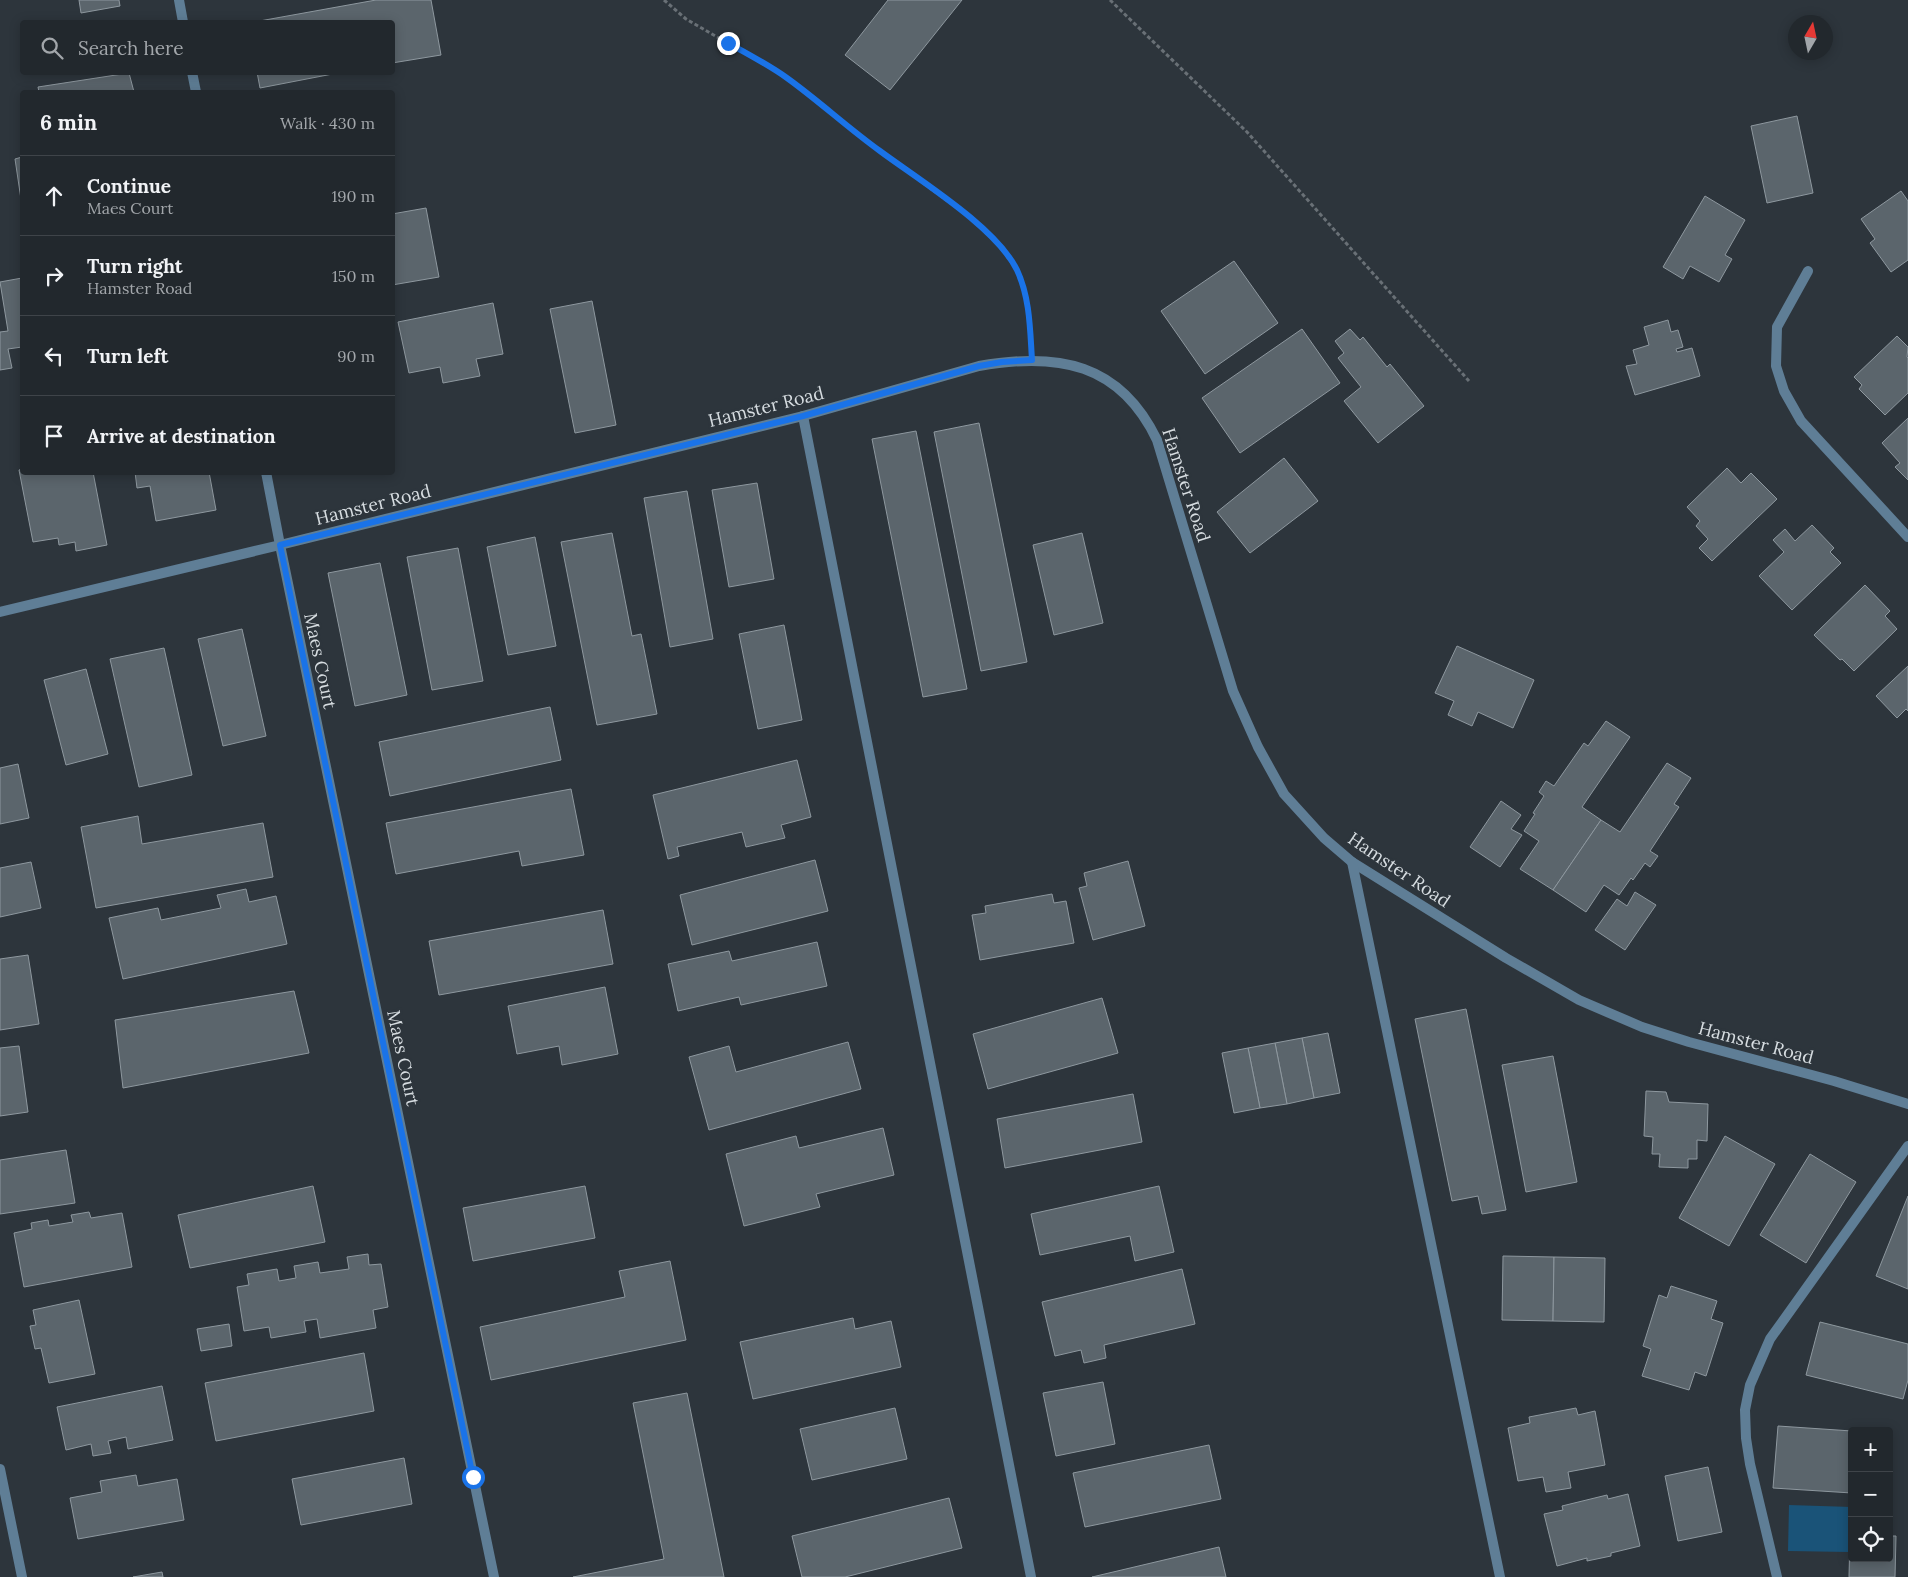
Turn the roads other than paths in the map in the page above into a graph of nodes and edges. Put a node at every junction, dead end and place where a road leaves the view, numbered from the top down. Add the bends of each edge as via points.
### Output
1 (179, 0) edge
2 (183, 20) edge
3 (193, 75) edge
4 (196, 90) edge
5 (1808, 271) dead end
6 (803, 416) junction
7 (267, 475) edge
8 (1908, 537) edge
9 (280, 545) junction
10 (0, 612) edge
11 (1352, 862) junction
12 (1908, 1104) edge
13 (1908, 1146) edge
14 (0, 1468) edge
15 (22, 1577) edge
16 (494, 1577) edge
17 (1031, 1577) edge
18 (1500, 1577) edge
19 (1777, 1577) edge

1 - 2 street
3 - 4 street
5 - 8 street via 1776,327 1776,366 1784,391 1802,421
6 - 9 street, Hamster Road
6 - 11 street, Hamster Road via 979,366 1032,360 1081,367 1102,377 1129,398 1147,420 1157,440 1244,718 1284,794 1324,838
6 - 17 street
7 - 9 street, Maes Court
9 - 10 street, Hamster Road
9 - 16 street, Maes Court
11 - 12 street, Hamster Road via 1545,982 1606,1012 1689,1042
11 - 18 street
13 - 19 street via 1770,1339 1750,1385 1745,1410 1746,1438
14 - 15 street

